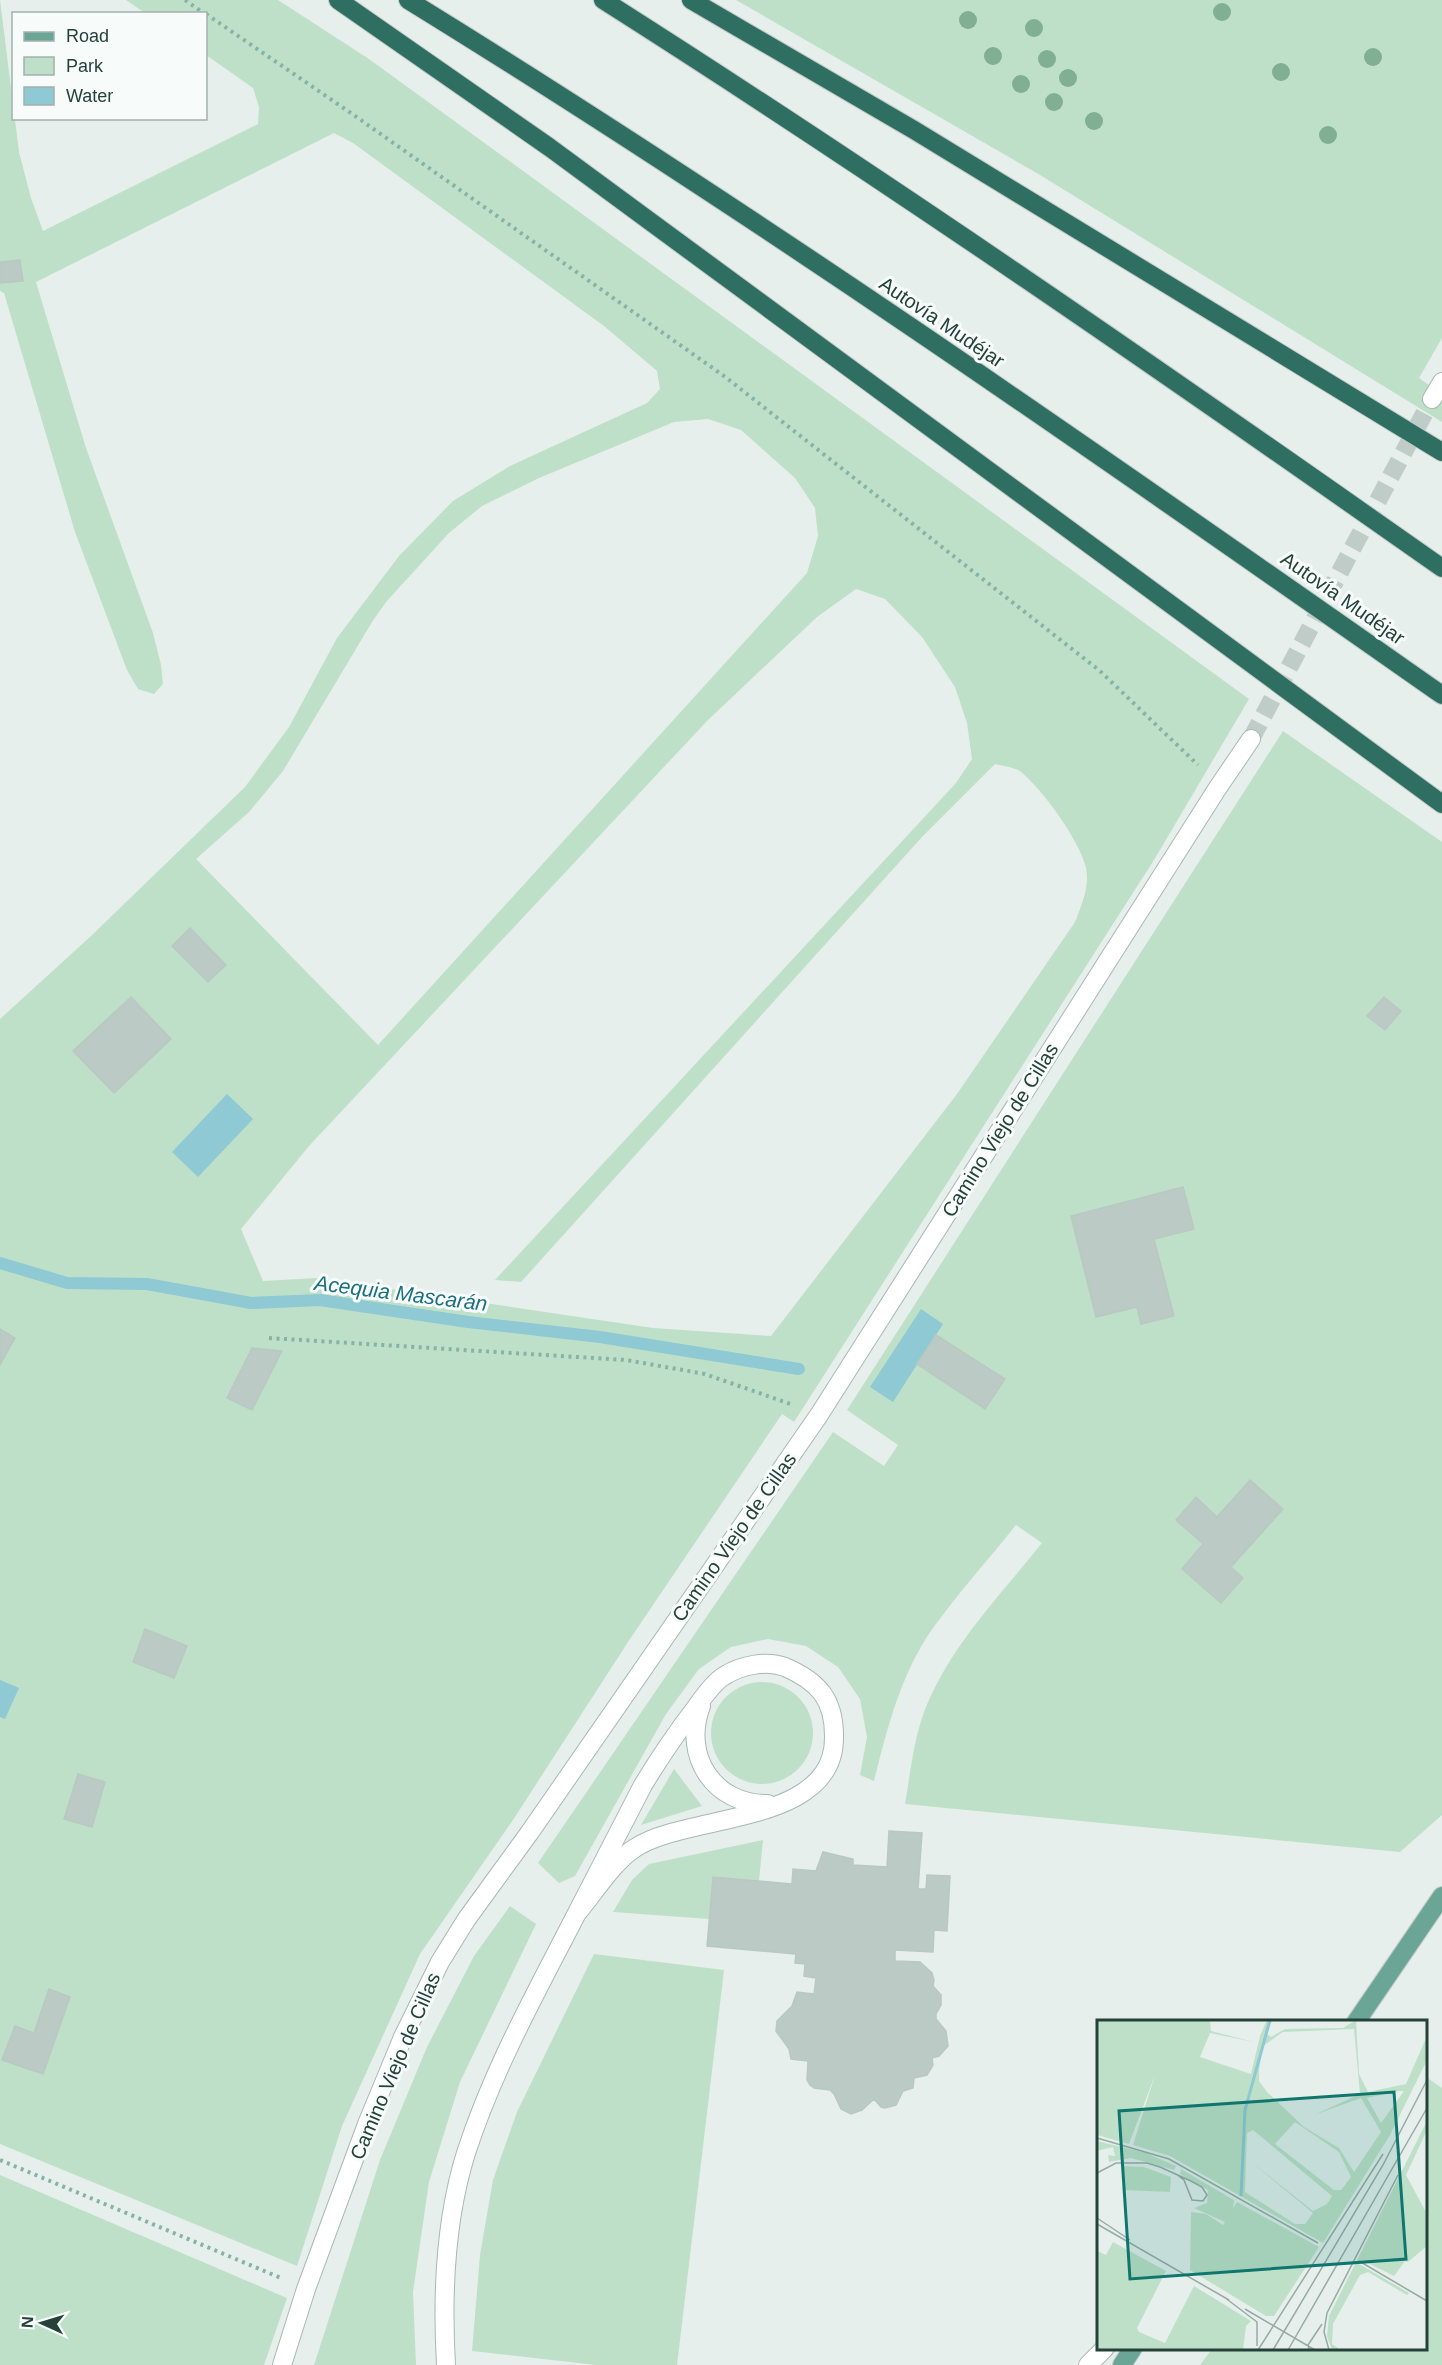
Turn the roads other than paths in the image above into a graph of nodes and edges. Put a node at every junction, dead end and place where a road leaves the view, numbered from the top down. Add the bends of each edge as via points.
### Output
1 (338, 0) edge
2 (408, 0) edge
3 (603, 0) edge
4 (691, 0) edge
5 (1442, 382) edge
6 (1432, 399) tunnel mouth
7 (1442, 452) edge
8 (1442, 568) edge
9 (1442, 695) edge
10 (1251, 739) tunnel mouth
11 (1442, 804) edge
12 (704, 1696) junction
13 (779, 1804) junction
14 (1442, 1896) edge
15 (578, 1912) junction
16 (1357, 2020) edge
17 (1104, 2350) edge
18 (1132, 2350) edge
19 (282, 2365) edge
20 (446, 2365) edge
21 (1088, 2365) edge
22 (1122, 2365) edge

1 - 11 highway via 558,154
2 - 9 highway, Autovía Mudéjar via 624,136 933,342
3 - 8 highway via 1085,320
4 - 7 highway via 914,130
5 - 6 street
10 - 19 street, Camino Viejo de Cillas via 819,1415 440,1962 367,2124
12 - 13 street via 694,1722 695,1750 706,1775 727,1794 752,1804
12 - 13 street via 723,1676 750,1665 777,1664 802,1674 822,1694 834,1719 834,1747 824,1772 805,1793
12 - 15 street via 643,1785
13 - 15 street via 654,1838 634,1848
14 - 16 main road
15 - 20 street via 507,2049 466,2154 455,2199 448,2259
17 - 21 street
18 - 22 main road

